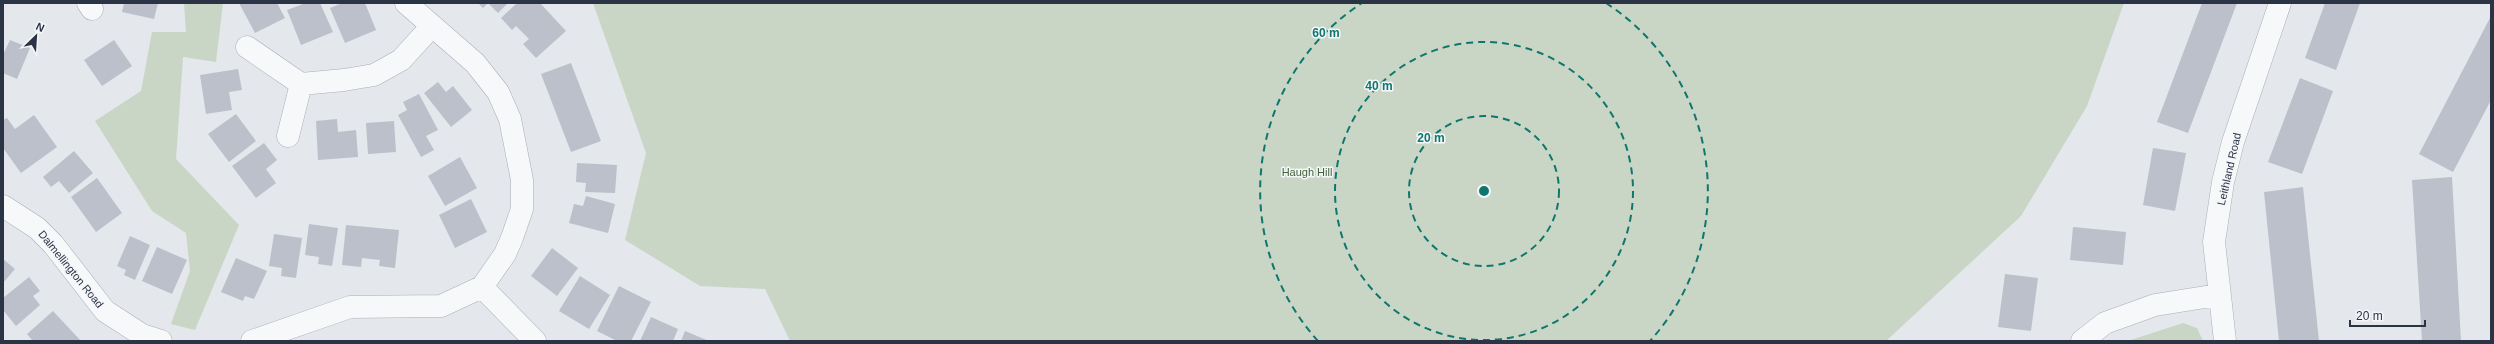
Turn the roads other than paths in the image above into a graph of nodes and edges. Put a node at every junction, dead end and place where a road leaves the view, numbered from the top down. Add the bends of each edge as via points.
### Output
1 (406, 3) edge
2 (2280, 3) edge
3 (432, 26) junction
4 (247, 47) dead end
5 (301, 84) junction
6 (288, 136) dead end
7 (3, 206) edge
8 (482, 287) junction
9 (2218, 295) junction
10 (281, 336) edge
11 (161, 341) edge
12 (252, 341) edge
13 (535, 341) edge
14 (2082, 341) edge
15 (2224, 341) edge

1 - 3 street
2 - 9 street, Leithland Road via 2233,142 2223,182 2214,242
3 - 5 street via 401,60 374,75
3 - 8 street via 475,63 498,92 510,119 517,151 522,180 522,209 505,254
4 - 5 street
5 - 6 street
7 - 11 street, Dalmellington Road via 37,228 105,311 142,335
8 - 10 street via 441,306 350,307
8 - 13 street
9 - 14 street via 2155,304 2105,323
9 - 15 street, Leithland Road
10 - 12 street

